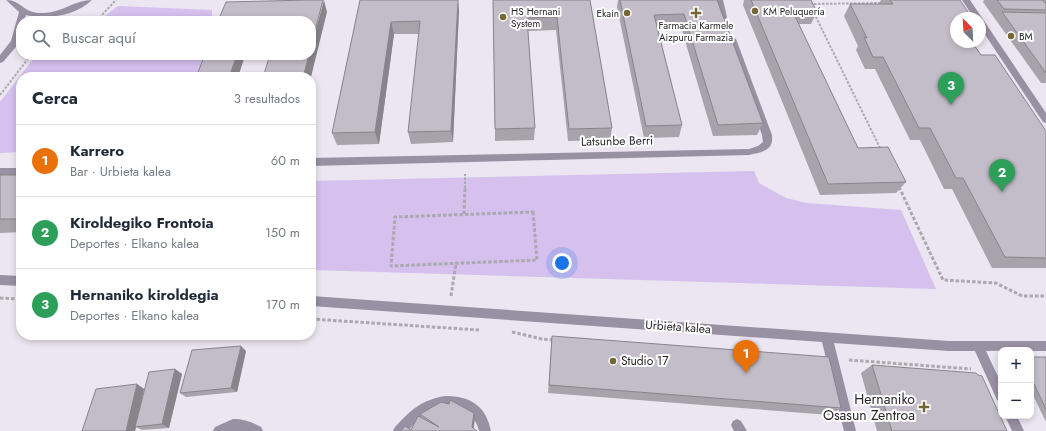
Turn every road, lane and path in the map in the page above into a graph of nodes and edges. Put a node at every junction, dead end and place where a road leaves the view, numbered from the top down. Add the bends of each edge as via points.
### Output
1 (88, 0) edge
2 (116, 0) edge
3 (719, 0) edge
4 (966, 0) edge
5 (14, 1) edge
6 (885, 3) edge
7 (23, 11) junction
8 (59, 12) junction
9 (974, 12) edge
10 (22, 16) edge
11 (53, 16) edge
12 (100, 16) edge
13 (986, 30) edge
14 (16, 42) edge
15 (0, 60) edge
16 (27, 60) edge
17 (18, 72) edge
18 (16, 74) edge
19 (0, 95) edge
20 (1046, 120) edge
21 (884, 156) edge
22 (316, 162) edge
23 (0, 172) edge
24 (16, 172) edge
25 (465, 174) dead end
26 (898, 184) edge
27 (464, 214) junction
28 (456, 263) junction
29 (0, 280) edge
30 (16, 281) edge
31 (1046, 296) edge
32 (0, 298) edge
33 (16, 299) edge
34 (316, 301) edge
35 (448, 311) junction
36 (316, 319) edge
37 (482, 330) dead end
38 (505, 332) dead end
39 (828, 338) junction
40 (557, 340) edge
41 (978, 346) junction
42 (1046, 346) edge
43 (833, 359) junction
44 (986, 363) junction
45 (998, 389) edge
46 (1012, 419) edge
47 (222, 430) edge
48 (257, 431) edge
49 (399, 431) edge
50 (486, 431) edge
51 (850, 431) edge
52 (1018, 431) edge

1 - 8 street
2 - 12 path
3 - 22 street, Latsunbe Berri via 719,7 767,134 768,143 761,149 749,152
4 - 9 street
5 - 7 street
6 - 21 path via 809,4
7 - 8 street via 39,15
7 - 10 street
8 - 11 street
13 - 20 street
14 - 15 street
16 - 17 path
18 - 19 path
23 - 24 street
25 - 27 path
26 - 31 path via 943,280 996,283 1022,296
27 - 28 path via 396,217 391,266
27 - 28 path via 533,212 537,260
28 - 35 path
29 - 30 street
32 - 33 path
34 - 35 street, Urbieta kalea
35 - 39 street, Urbieta kalea
36 - 37 path
38 - 40 path
39 - 41 street, Urbieta kalea
39 - 43 street
41 - 42 street, Urbieta kalea
41 - 44 street
43 - 44 path via 972,369
43 - 51 street
44 - 45 street
46 - 52 street
47 - 48 street via 240,424
49 - 50 street via 420,410 436,402 451,401 472,408 482,419

